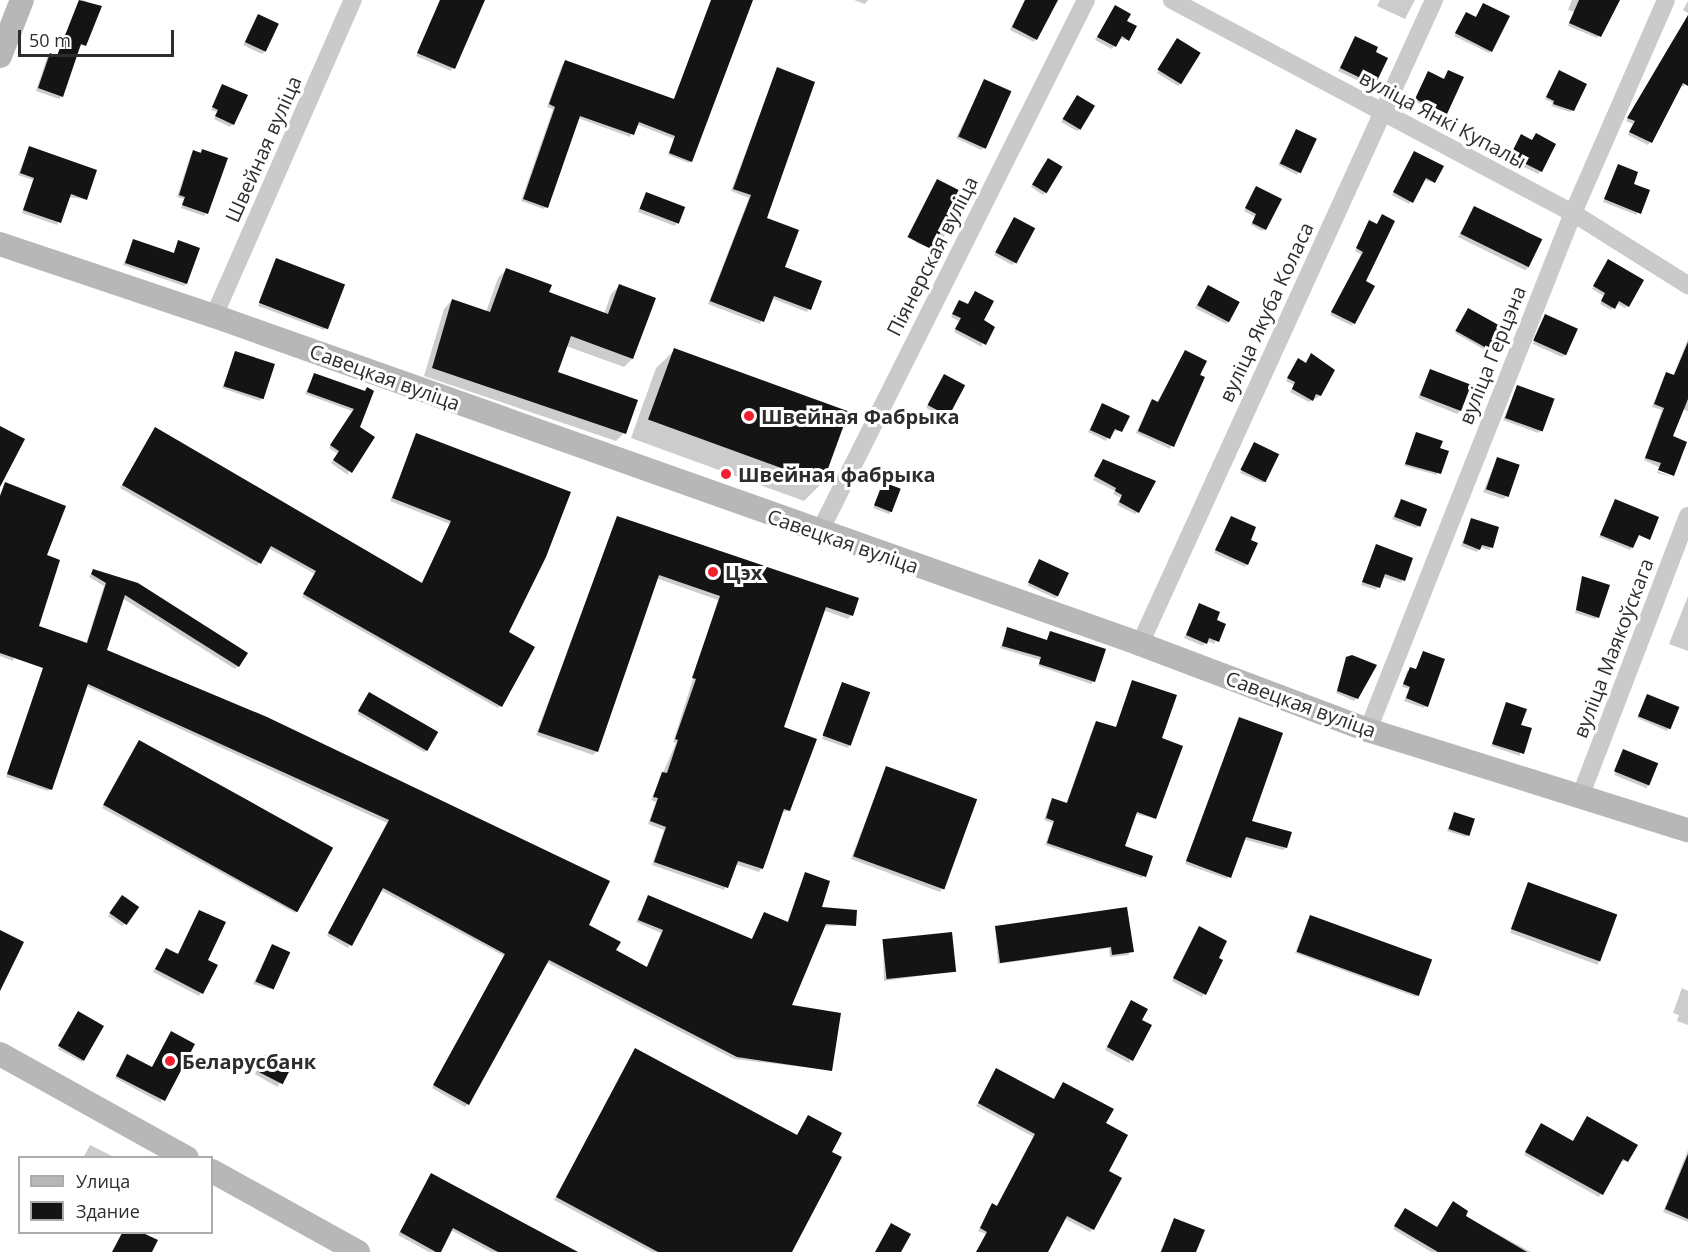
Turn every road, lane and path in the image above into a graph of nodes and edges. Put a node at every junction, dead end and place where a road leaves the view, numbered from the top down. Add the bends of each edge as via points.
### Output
1 (22, 0) edge
2 (353, 0) edge
3 (1086, 0) edge
4 (1172, 0) edge
5 (1434, 0) edge
6 (1666, 0) edge
7 (0, 56) edge
8 (1382, 112) junction
9 (1573, 213) junction
10 (0, 244) edge
11 (1688, 285) edge
12 (214, 316) junction
13 (1688, 516) edge
14 (819, 533) junction
15 (1140, 644) junction
16 (1368, 730) junction
17 (1580, 797) junction
18 (1688, 830) edge
19 (0, 1054) edge
20 (183, 1156) edge
21 (213, 1172) edge
22 (357, 1252) edge

1 - 7 street
2 - 12 street, Швейная вуліца
3 - 14 street, Піянерская вуліца
4 - 8 street, вуліца Янкі Купалы
5 - 8 street, вуліца Якуба Коласа
6 - 9 street, вуліца Герцэна
8 - 9 street, вуліца Янкі Купалы
8 - 15 street, вуліца Якуба Коласа
9 - 11 street, вуліца Янкі Купалы
9 - 16 street, вуліца Герцэна
10 - 12 street, Савецкая вуліца
12 - 14 street, Савецкая вуліца
13 - 17 street, вуліца Маякоўскага
14 - 15 street, Савецкая вуліца
15 - 16 street, Савецкая вуліца
16 - 17 street, Савецкая вуліца
17 - 18 street, Савецкая вуліца
19 - 20 street
21 - 22 street

